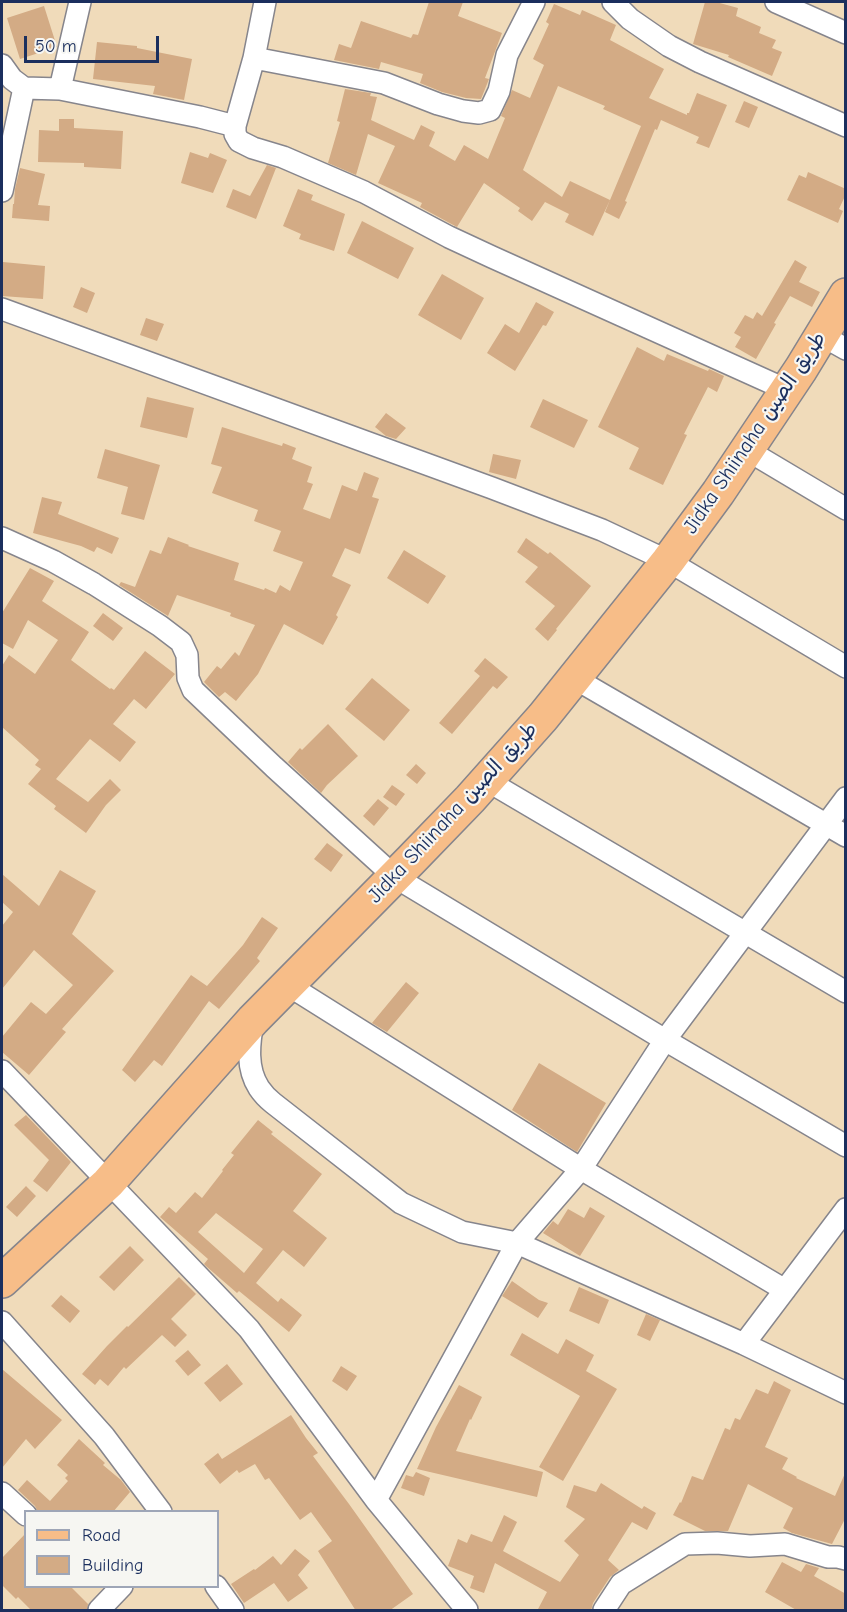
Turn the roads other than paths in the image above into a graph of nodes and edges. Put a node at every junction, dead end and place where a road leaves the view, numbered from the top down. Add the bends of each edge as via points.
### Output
1 (80, 2) edge
2 (265, 2) edge
3 (534, 2) edge
4 (613, 2) edge
5 (776, 2) edge
6 (846, 33) edge
7 (254, 58) junction
8 (2, 65) edge
9 (24, 88) junction
10 (60, 89) junction
11 (235, 126) junction
12 (846, 126) edge
13 (2, 191) edge
14 (846, 295) edge
15 (2, 309) edge
16 (833, 342) edge
17 (787, 390) junction
18 (747, 450) junction
19 (846, 509) edge
20 (2, 538) edge
21 (668, 561) junction
22 (846, 667) edge
23 (574, 678) junction
24 (486, 780) junction
25 (846, 798) edge
26 (825, 825) junction
27 (846, 836) edge
28 (395, 877) junction
29 (744, 934) junction
30 (288, 985) junction
31 (846, 992) edge
32 (253, 1020) junction
33 (665, 1040) junction
34 (2, 1071) edge
35 (846, 1146) edge
36 (581, 1169) junction
37 (108, 1183) junction
38 (846, 1209) edge
39 (517, 1243) junction
40 (2, 1281) edge
41 (785, 1290) junction
42 (2, 1322) edge
43 (744, 1344) junction
44 (846, 1393) edge
45 (2, 1493) edge
46 (376, 1500) junction
47 (160, 1510) edge
48 (24, 1513) edge
49 (846, 1559) edge
50 (217, 1588) edge
51 (113, 1589) edge
52 (99, 1611) edge
53 (233, 1611) edge
54 (467, 1611) edge
55 (604, 1611) edge

1 - 10 street
2 - 7 street
3 - 7 street via 507,55 490,110 479,113 438,104 384,82
4 - 12 street via 669,46
5 - 6 street
7 - 11 street
8 - 9 street
9 - 10 street
9 - 13 street
10 - 11 street
11 - 17 street via 239,141 253,148 364,192 449,237
14 - 16 main road, Jidka Shiinaha طريق الصين
15 - 21 street via 513,496 602,530
16 - 17 main road, Jidka Shiinaha طريق الصين
17 - 18 main road, Jidka Shiinaha طريق الصين
18 - 19 street
18 - 21 main road, Jidka Shiinaha طريق الصين
20 - 28 street via 94,584 181,642 193,690
21 - 22 street
21 - 23 main road, Jidka Shiinaha طريق الصين
23 - 24 main road, Jidka Shiinaha طريق الصين
23 - 26 street
24 - 28 main road, Jidka Shiinaha طريق الصين
24 - 29 street
25 - 26 street
26 - 27 street
26 - 29 street
28 - 30 main road, Jidka Shiinaha طريق الصين
28 - 33 street
29 - 31 street
29 - 33 street
30 - 32 main road, Jidka Shiinaha طريق الصين
30 - 36 street
32 - 37 main road, Jidka Shiinaha طريق الصين
32 - 39 street via 250,1068 259,1089 273,1103 401,1203 462,1232
33 - 35 street
33 - 36 street
34 - 37 street
36 - 39 street
36 - 41 street
37 - 40 main road, Jidka Shiinaha طريق الصين
37 - 46 street via 249,1329
38 - 41 street
39 - 43 street
39 - 46 street
41 - 43 street
42 - 47 street via 104,1436
43 - 44 street
45 - 48 street
46 - 54 street
49 - 55 street via 784,1544 686,1544 621,1584
50 - 53 street
51 - 52 street

